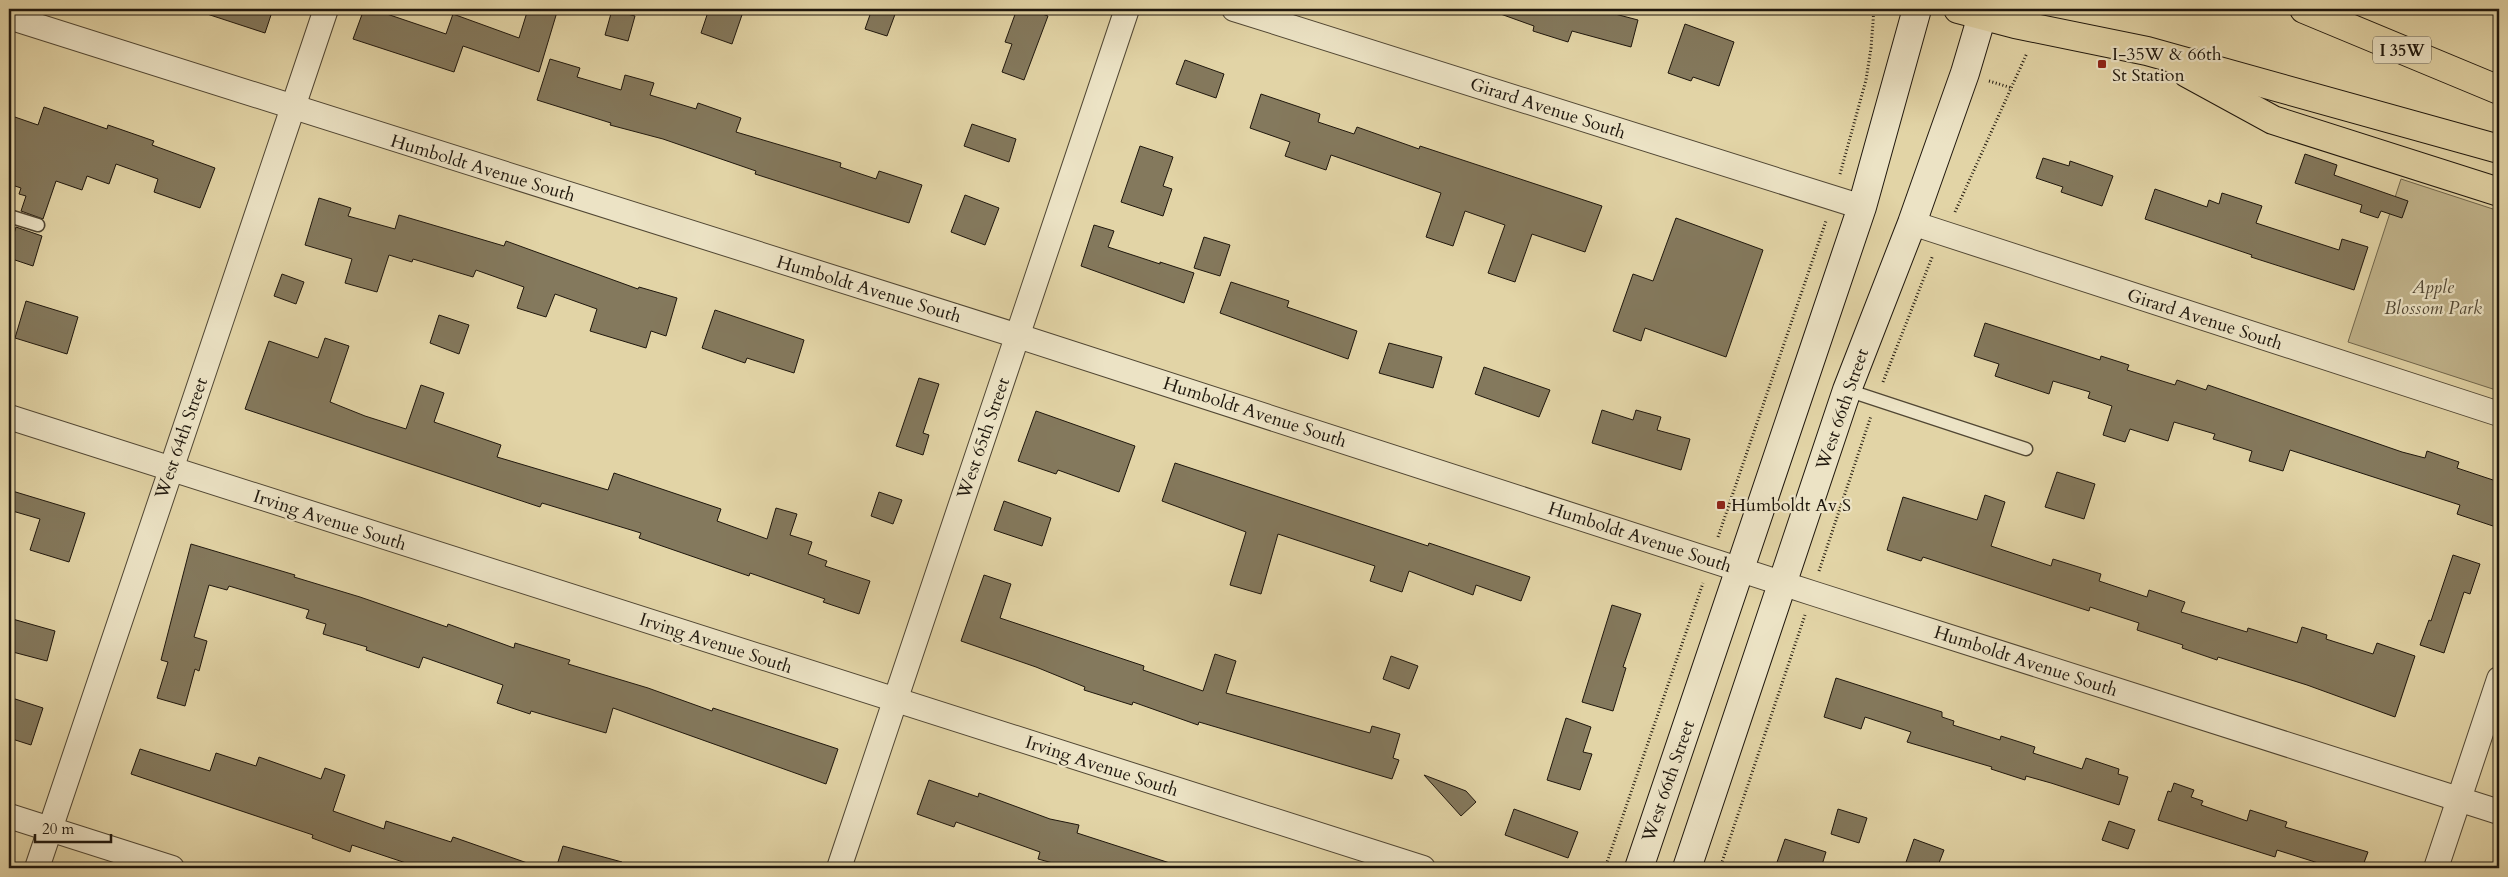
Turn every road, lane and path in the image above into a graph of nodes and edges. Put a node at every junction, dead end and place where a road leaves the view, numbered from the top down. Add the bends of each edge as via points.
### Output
1 (326, 9) edge
2 (1127, 9) edge
3 (1234, 9) edge
4 (1874, 9) edge
5 (1917, 9) edge
6 (2304, 9) edge
7 (1975, 11) edge
8 (9, 18) edge
9 (2030, 48) dead end
10 (2146, 51) junction
11 (2499, 90) edge
12 (293, 108) junction
13 (2499, 149) edge
14 (2499, 192) edge
15 (1833, 199) junction
16 (1862, 208) junction
17 (9, 216) edge
18 (1912, 223) junction
19 (38, 225) dead end
20 (1943, 234) junction
21 (1018, 336) junction
22 (1847, 390) junction
23 (1876, 400) junction
24 (2499, 414) edge
25 (9, 417) edge
26 (2026, 449) dead end
27 (171, 470) junction
28 (1711, 560) junction
29 (1740, 570) junction
30 (1782, 584) junction
31 (1812, 593) junction
32 (2499, 679) edge
33 (896, 700) junction
34 (2459, 799) junction
35 (2499, 812) edge
36 (9, 816) edge
37 (51, 829) junction
38 (38, 868) edge
39 (172, 868) edge
40 (839, 868) edge
41 (1423, 868) edge
42 (1605, 868) edge
43 (1639, 868) edge
44 (1687, 868) edge
45 (1720, 868) edge
46 (2436, 868) edge

1 - 12 street, West 64th Street
2 - 21 street, West 65th Street
3 - 15 street, Girard Avenue South
4 - 15 path via 1866,80
5 - 16 main road, West 66th Street
6 - 11 highway, I 35W
7 - 10 highway
7 - 18 main road, West 66th Street via 1966,73
8 - 12 street, Humboldt Avenue South
9 - 20 path via 1962,200
10 - 13 highway
10 - 14 highway via 2273,120
12 - 21 street, Humboldt Avenue South
12 - 27 street, West 64th Street
15 - 16 street, Girard Avenue South
15 - 28 path
16 - 29 main road, West 66th Street
17 - 19 lane
18 - 20 street, Girard Avenue South
18 - 22 main road, West 66th Street
20 - 23 path
20 - 24 street, Girard Avenue South
21 - 28 street, Humboldt Avenue South
21 - 33 street, West 65th Street
22 - 23 lane
22 - 30 main road, West 66th Street
23 - 26 lane
23 - 31 path
25 - 27 street, Irving Avenue South
27 - 33 street, Irving Avenue South
27 - 37 street, West 64th Street
28 - 29 street, Humboldt Avenue South
28 - 42 path
29 - 30 street, Humboldt Avenue South
29 - 43 main road, West 66th Street
30 - 31 street, Humboldt Avenue South
30 - 44 main road, West 66th Street
31 - 34 street, Humboldt Avenue South
31 - 45 path
32 - 34 street
33 - 40 street, West 65th Street
33 - 41 street, Irving Avenue South
34 - 35 street, Humboldt Avenue South
34 - 46 street
36 - 37 street
37 - 38 street, West 64th Street
37 - 39 street

